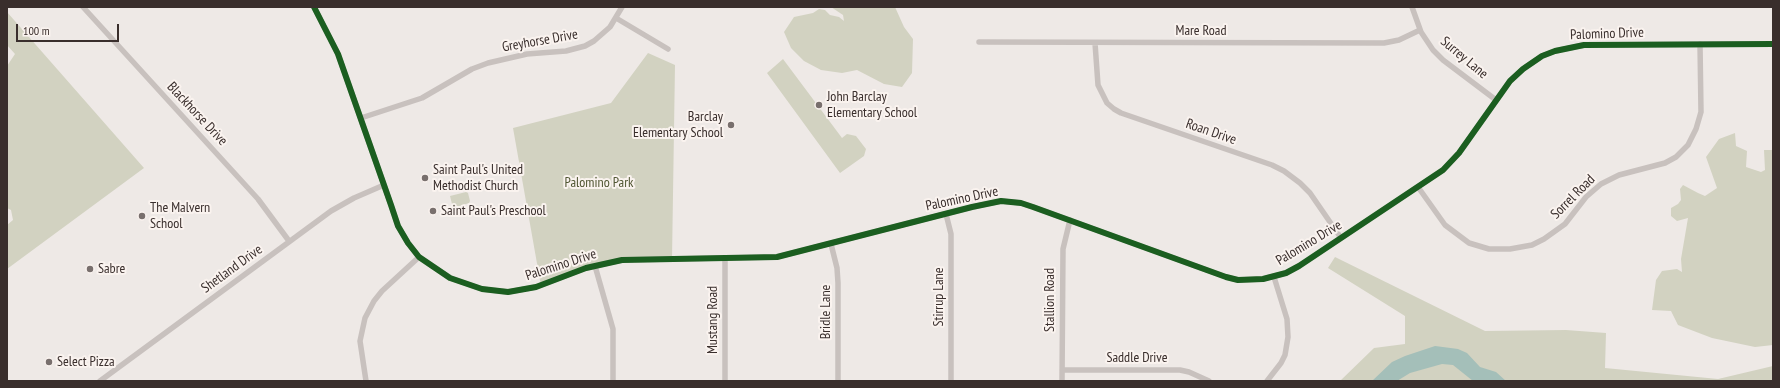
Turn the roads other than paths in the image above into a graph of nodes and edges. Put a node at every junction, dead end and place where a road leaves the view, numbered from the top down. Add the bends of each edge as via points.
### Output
1 (83, 7) edge
2 (314, 7) edge
3 (622, 7) edge
4 (1412, 7) edge
5 (616, 18) junction
6 (1420, 30) junction
7 (979, 42) dead end
8 (1095, 43) junction
9 (1700, 44) junction
10 (1773, 44) edge
11 (668, 49) dead end
12 (1496, 100) junction
13 (361, 118) junction
14 (384, 185) junction
15 (1418, 188) junction
16 (946, 214) junction
17 (1070, 220) junction
18 (1341, 238) junction
19 (289, 241) junction
20 (831, 244) junction
21 (419, 257) junction
22 (725, 259) junction
23 (595, 266) junction
24 (1274, 277) junction
25 (1062, 370) junction
26 (100, 381) edge
27 (366, 381) edge
28 (613, 381) edge
29 (725, 381) edge
30 (838, 381) edge
31 (951, 381) edge
32 (1062, 381) edge
33 (1209, 381) edge
34 (1267, 381) edge

1 - 19 street, Blackhorse Drive via 258,199
2 - 13 street, Palomino Drive via 338,54
3 - 5 street, Greyhorse Drive
4 - 6 street, Surrey Lane
5 - 11 street
5 - 13 street, Greyhorse Drive via 602,34 581,47 566,52 527,54 488,63 472,69 422,98
6 - 8 street, Mare Road via 1399,40 1384,43
6 - 12 street, Surrey Lane via 1443,60
7 - 8 street, Mare Road
8 - 18 street, Roan Drive via 1098,85 1104,98 1114,109 1284,171 1310,193
9 - 10 street, Palomino Drive
9 - 12 street, Palomino Drive via 1584,45 1555,50 1529,64
9 - 15 street, Sorrel Road via 1700,112 1696,129 1688,145 1676,157 1665,163 1620,175 1601,184 1586,197 1565,224 1544,239 1510,249 1489,249 1469,243 1445,225
12 - 15 street, Palomino Drive via 1454,159
13 - 14 street, Palomino Drive
14 - 19 street, Shetland Drive via 342,204
14 - 21 street, Palomino Drive via 398,226
15 - 18 street, Palomino Drive
16 - 17 street, Palomino Drive via 991,202 1008,202 1033,207
16 - 20 street, Palomino Drive
16 - 31 street, Stirrup Lane via 951,234
17 - 24 street, Palomino Drive via 1226,277 1250,280
17 - 25 street, Stallion Road via 1063,249
18 - 24 street, Palomino Drive via 1299,266
19 - 26 street, Shetland Drive
20 - 22 street, Palomino Drive via 776,258
20 - 30 street, Bridle Lane via 838,283
21 - 23 street, Palomino Drive via 450,278 472,287 495,292 536,287
21 - 27 street via 382,291 365,318 360,341
22 - 23 street, Palomino Drive via 635,258
22 - 29 street, Mustang Road
23 - 28 street via 613,329
24 - 34 street via 1287,319 1288,337 1285,355
25 - 32 street, Stallion Road
25 - 33 street, Saddle Drive via 1180,370

